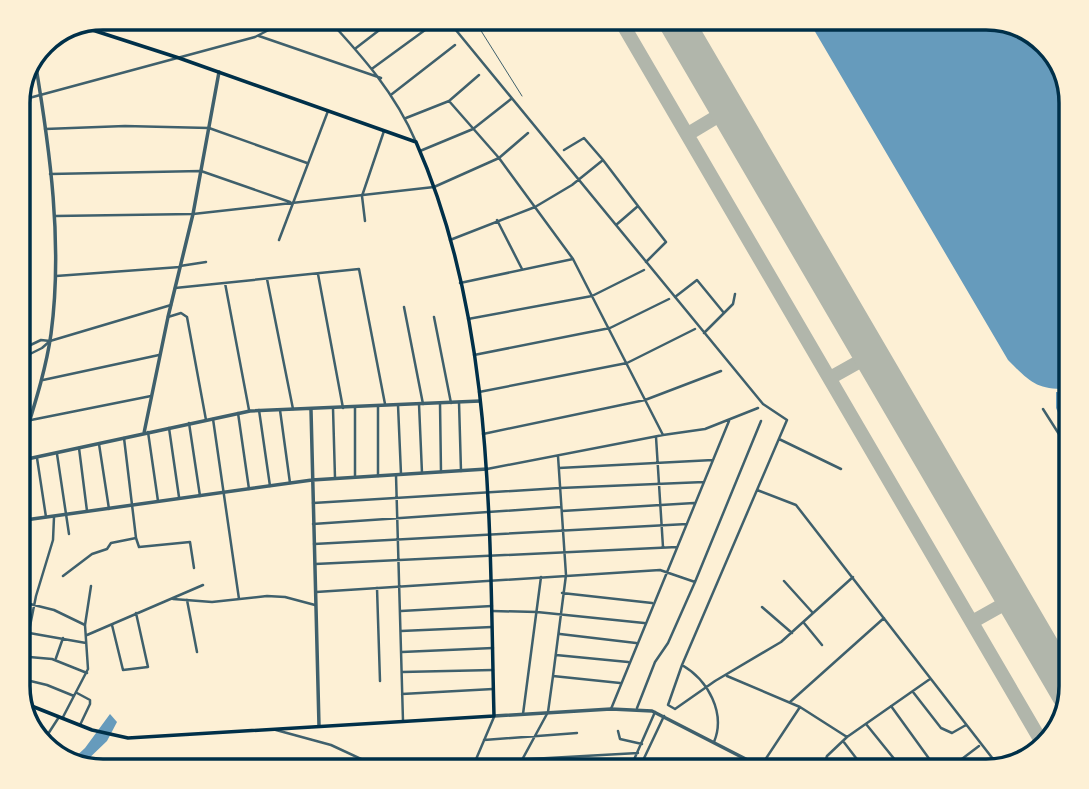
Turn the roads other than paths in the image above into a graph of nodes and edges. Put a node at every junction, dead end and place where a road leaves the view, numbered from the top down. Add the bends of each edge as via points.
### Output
1 (93, 30) edge
2 (270, 30) edge
3 (339, 30) edge
4 (379, 30) edge
5 (425, 30) edge
6 (456, 30) edge
7 (481, 30) edge
8 (259, 36) junction
9 (455, 45) dead end
10 (355, 48) junction
11 (179, 58) junction
12 (373, 68) junction
13 (37, 71) edge
14 (219, 72) junction
15 (479, 75) dead end
16 (381, 78) junction
17 (41, 94) junction
18 (392, 94) junction
19 (522, 96) dead end
20 (30, 97) edge
21 (512, 98) junction
22 (449, 101) junction
23 (328, 111) junction
24 (406, 118) junction
25 (209, 128) junction
26 (45, 129) junction
27 (473, 129) junction
28 (384, 131) junction
29 (528, 133) dead end
30 (416, 142) junction
31 (564, 150) dead end
32 (420, 151) junction
33 (499, 158) junction
34 (603, 160) junction
35 (306, 163) junction
36 (201, 171) junction
37 (50, 174) junction
38 (578, 179) junction
39 (434, 187) junction
40 (362, 196) junction
41 (293, 203) junction
42 (638, 206) junction
43 (535, 207) junction
44 (193, 214) junction
45 (54, 216) junction
46 (497, 220) junction
47 (365, 221) dead end
48 (617, 225) junction
49 (279, 240) dead end
50 (450, 240) junction
51 (573, 259) junction
52 (206, 262) dead end
53 (646, 262) junction
54 (180, 267) junction
55 (522, 270) junction
56 (644, 270) dead end
57 (318, 274) junction
58 (56, 276) junction
59 (267, 279) junction
60 (225, 283) junction
61 (460, 283) junction
62 (175, 288) junction
63 (735, 294) dead end
64 (592, 296) junction
65 (675, 297) junction
66 (669, 299) dead end
67 (171, 305) junction
68 (404, 307) dead end
69 (724, 313) junction
70 (168, 317) junction
71 (434, 317) dead end
72 (468, 319) junction
73 (610, 328) junction
74 (695, 329) dead end
75 (704, 333) junction
76 (50, 341) junction
77 (30, 345) edge
78 (30, 354) edge
79 (159, 355) junction
80 (474, 355) junction
81 (627, 363) junction
82 (721, 371) dead end
83 (41, 380) junction
84 (479, 392) junction
85 (151, 396) junction
86 (645, 400) junction
87 (480, 401) junction
88 (459, 402) junction
89 (451, 403) junction
90 (421, 404) junction
91 (440, 404) junction
92 (398, 405) junction
93 (378, 406) junction
94 (385, 406) junction
95 (355, 407) junction
96 (333, 408) junction
97 (343, 408) junction
98 (758, 408) dead end
99 (1043, 409) dead end
100 (259, 410) junction
101 (281, 410) junction
102 (293, 410) junction
103 (312, 410) junction
104 (250, 411) junction
105 (238, 413) junction
106 (30, 418) edge
107 (213, 418) junction
108 (206, 420) junction
109 (30, 421) edge
110 (729, 421) junction
111 (761, 421) dead end
112 (189, 423) junction
113 (169, 428) junction
114 (146, 432) junction
115 (1059, 433) edge
116 (483, 434) junction
117 (663, 435) junction
118 (656, 436) junction
119 (124, 438) junction
120 (779, 439) junction
121 (99, 444) junction
122 (79, 448) junction
123 (57, 454) junction
124 (558, 456) junction
125 (30, 458) edge
126 (37, 458) junction
127 (713, 460) junction
128 (657, 462) junction
129 (559, 468) junction
130 (487, 469) junction
131 (841, 469) dead end
132 (461, 471) junction
133 (441, 472) junction
134 (422, 473) junction
135 (398, 475) junction
136 (378, 476) junction
137 (355, 477) junction
138 (335, 478) junction
139 (312, 480) junction
140 (704, 482) junction
141 (290, 483) junction
142 (659, 484) junction
143 (270, 486) junction
144 (560, 488) junction
145 (249, 489) junction
146 (756, 490) junction
147 (224, 492) junction
148 (487, 492) junction
149 (200, 496) junction
150 (397, 498) junction
151 (179, 499) junction
152 (159, 502) junction
153 (313, 503) junction
154 (695, 503) junction
155 (660, 504) junction
156 (133, 506) junction
157 (109, 509) junction
158 (561, 509) junction
159 (88, 512) junction
160 (488, 513) junction
161 (67, 515) junction
162 (54, 517) junction
163 (46, 518) junction
164 (397, 518) junction
165 (30, 520) edge
166 (313, 524) junction
167 (687, 524) junction
168 (662, 525) junction
169 (563, 531) junction
170 (69, 534) dead end
171 (489, 535) junction
172 (136, 538) junction
173 (398, 540) junction
174 (314, 544) junction
175 (663, 547) junction
176 (677, 547) junction
177 (564, 552) junction
178 (490, 556) junction
179 (399, 560) junction
180 (315, 564) junction
181 (194, 568) dead end
182 (667, 571) junction
183 (566, 575) junction
184 (63, 576) dead end
185 (541, 577) junction
186 (853, 577) junction
187 (491, 580) junction
188 (784, 581) dead end
189 (695, 582) junction
190 (202, 585) dead end
191 (91, 586) dead end
192 (399, 586) junction
193 (377, 588) junction
194 (316, 592) junction
195 (562, 593) junction
196 (173, 598) junction
197 (239, 599) junction
198 (187, 600) junction
199 (30, 603) edge
200 (652, 603) junction
201 (34, 604) junction
202 (316, 606) junction
203 (762, 607) dead end
204 (492, 609) junction
205 (400, 611) junction
206 (537, 612) junction
207 (136, 613) junction
208 (813, 613) junction
209 (560, 614) junction
210 (884, 618) junction
211 (803, 622) junction
212 (645, 623) junction
213 (112, 624) junction
214 (85, 625) junction
215 (30, 626) edge
216 (492, 627) junction
217 (30, 631) edge
218 (400, 631) junction
219 (792, 633) junction
220 (559, 634) junction
221 (86, 635) junction
222 (63, 638) junction
223 (86, 643) junction
224 (636, 643) junction
225 (822, 645) dead end
226 (493, 648) junction
227 (197, 652) dead end
228 (401, 652) junction
229 (556, 656) junction
230 (30, 657) edge
231 (56, 660) junction
232 (628, 662) junction
233 (682, 665) junction
234 (493, 670) junction
235 (87, 673) junction
236 (402, 673) junction
237 (553, 676) junction
238 (727, 676) junction
239 (930, 679) junction
240 (30, 681) edge
241 (380, 681) dead end
242 (620, 683) junction
243 (706, 687) junction
244 (494, 690) junction
245 (913, 691) junction
246 (75, 694) junction
247 (402, 694) junction
248 (789, 703) junction
249 (33, 706) edge
250 (891, 706) junction
251 (800, 707) junction
252 (636, 708) junction
253 (611, 709) junction
254 (548, 712) junction
255 (657, 712) junction
256 (523, 714) junction
257 (62, 716) junction
258 (495, 716) junction
259 (664, 716) junction
260 (403, 721) junction
261 (866, 724) junction
262 (79, 725) junction
263 (966, 725) junction
264 (319, 726) junction
265 (271, 728) junction
266 (618, 731) dead end
267 (577, 733) dead end
268 (48, 734) edge
269 (534, 737) junction
270 (847, 737) junction
271 (484, 740) junction
272 (843, 741) junction
273 (713, 743) junction
274 (642, 744) junction
275 (981, 745) junction
276 (638, 752) junction
277 (360, 759) edge
278 (476, 759) edge
279 (522, 759) joint
280 (635, 759) edge
281 (644, 759) edge
282 (744, 759) edge
283 (765, 759) edge
284 (826, 759) edge
285 (856, 759) edge
286 (894, 759) edge
287 (929, 759) edge
288 (963, 759) edge
289 (993, 759) edge

1 - 11 main road
2 - 8 street
3 - 10 street
4 - 10 street
5 - 12 street
6 - 21 street
7 - 19 lane
8 - 11 street
8 - 16 street
9 - 18 street
10 - 12 street
11 - 14 main road
11 - 17 street
12 - 16 street
13 - 17 street
14 - 23 main road
14 - 25 street
15 - 22 street
16 - 18 street
17 - 20 street
17 - 26 street
18 - 24 street
21 - 27 street
21 - 38 street
22 - 24 street
22 - 27 street
23 - 28 main road
23 - 35 street
24 - 30 street
25 - 26 street
25 - 35 street
25 - 36 street
26 - 37 street
27 - 32 street
27 - 33 street
28 - 30 main road
28 - 40 street
29 - 33 street
30 - 32 main road
31 - 34 street via 584,138
32 - 39 main road
33 - 39 street
33 - 43 street
34 - 38 street
34 - 42 street
35 - 41 street
36 - 37 street
36 - 41 street
36 - 44 street
37 - 45 street
38 - 43 street
38 - 48 street
39 - 40 street
39 - 50 main road
40 - 41 street
40 - 47 street
41 - 44 street
41 - 49 street
42 - 48 street
42 - 53 street via 666,242
43 - 46 street
43 - 51 street
44 - 45 street
44 - 54 street
45 - 58 street
46 - 50 street
46 - 55 street
48 - 53 street
50 - 61 main road
51 - 55 street
51 - 64 street
52 - 54 street
53 - 65 street
54 - 58 street
54 - 62 street
55 - 61 street
56 - 64 street
57 - 59 street
57 - 94 street via 359,269
57 - 97 street
58 - 76 street
59 - 60 street
59 - 102 street
60 - 62 street
60 - 104 street
61 - 72 main road
62 - 67 street
63 - 69 street via 735,302
64 - 72 street
64 - 73 street
65 - 69 street via 696,280
65 - 75 street
66 - 73 street
67 - 70 street
67 - 76 street
68 - 90 street
69 - 75 street
70 - 79 street
70 - 108 street via 181,313 187,317
71 - 89 street
72 - 80 main road
73 - 80 street
73 - 81 street
74 - 81 street
75 - 120 street via 763,404 787,420
76 - 77 street
76 - 78 street
76 - 83 street
79 - 83 street
79 - 85 street
80 - 84 main road
81 - 84 street
81 - 86 street
82 - 86 street
83 - 106 street
84 - 87 main road
85 - 109 street
85 - 114 street
86 - 116 street
86 - 117 street
87 - 88 street
87 - 116 main road
88 - 89 street
88 - 132 street
89 - 91 street
90 - 91 street
90 - 92 street
90 - 134 street
91 - 133 street
92 - 94 street
92 - 135 street
93 - 94 street
93 - 95 street
93 - 136 street
95 - 97 street
95 - 137 street
96 - 97 street
96 - 103 street
96 - 138 street
98 - 110 street
99 - 115 street
100 - 101 street
100 - 104 street
100 - 143 street
101 - 102 street
101 - 141 street
102 - 103 street
103 - 139 street
104 - 105 street
105 - 107 street
105 - 145 street
107 - 108 street
107 - 147 street
108 - 112 street
110 - 117 street
110 - 127 street
111 - 189 street
112 - 113 street
112 - 149 street
113 - 114 street
113 - 151 street
114 - 119 street
114 - 152 street
116 - 130 main road
117 - 118 street
118 - 124 street
118 - 128 street
119 - 121 street
119 - 156 street
120 - 131 street
120 - 146 street
121 - 122 street
121 - 157 street
122 - 123 street
122 - 159 street
123 - 126 street
123 - 161 street
124 - 129 street
124 - 130 street
125 - 126 street
126 - 163 street
127 - 128 street
127 - 140 street
128 - 129 street
128 - 142 street
129 - 144 street
130 - 132 street
130 - 148 main road
132 - 133 street
133 - 134 street
134 - 135 street
135 - 136 street
135 - 150 street
136 - 137 street
137 - 138 street
138 - 139 street
139 - 141 street
139 - 153 street
140 - 142 street
140 - 154 street
141 - 143 street
142 - 144 street
142 - 155 street
143 - 145 street
144 - 148 street
144 - 158 street
145 - 147 street
146 - 186 street via 796,505
146 - 233 street
147 - 149 street
147 - 197 street
148 - 150 street
148 - 160 main road
149 - 151 street
150 - 153 street
150 - 164 street
151 - 152 street
152 - 156 street
153 - 166 street
154 - 155 street
154 - 167 street
155 - 158 street
155 - 168 street
156 - 157 street
156 - 172 street
157 - 159 street
158 - 160 street
158 - 169 street
159 - 161 street
160 - 164 street
160 - 171 main road
161 - 162 street
161 - 170 street
162 - 163 street
162 - 201 street via 53,540
163 - 165 street
164 - 166 street
164 - 173 street
166 - 174 street
167 - 168 street
167 - 176 street
168 - 169 street
168 - 175 street
169 - 171 street
169 - 177 street
171 - 173 street
171 - 178 main road
172 - 181 street via 139,547 190,542
172 - 184 street via 111,543 107,550 92,554
173 - 174 street
173 - 179 street
174 - 180 street
175 - 176 street
175 - 177 street
176 - 182 street
177 - 178 street
177 - 183 street
178 - 179 street
178 - 187 main road
179 - 180 street
179 - 192 street
180 - 194 street
182 - 183 street
182 - 189 street
182 - 200 street
183 - 185 street
183 - 195 street
185 - 187 street
185 - 206 street
186 - 208 street
186 - 210 street
187 - 192 street
187 - 204 main road
188 - 208 street
189 - 252 street
190 - 196 street
191 - 214 street
192 - 193 street
192 - 205 street
193 - 194 street
193 - 241 street
194 - 202 street
195 - 200 street
195 - 209 street
196 - 198 street
196 - 207 street
197 - 198 street
197 - 202 street via 285,597
198 - 227 street
199 - 201 street
200 - 212 street
201 - 214 street
201 - 215 street
202 - 264 street
203 - 219 street
204 - 205 street
204 - 206 street
204 - 216 main road
205 - 218 street
206 - 209 street
206 - 256 street
207 - 213 street
207 - 213 street via 148,667 123,670
208 - 211 street
209 - 212 street
209 - 220 street
210 - 239 street
210 - 248 street
211 - 219 street
211 - 225 street
212 - 224 street
213 - 221 street
214 - 221 street
216 - 218 street
216 - 226 main road
217 - 222 street
218 - 228 street
219 - 238 street
220 - 224 street
220 - 229 street
221 - 223 street
222 - 223 street
222 - 231 street
223 - 235 street
224 - 232 street
226 - 228 street
226 - 234 main road
228 - 236 street
229 - 232 street
229 - 237 street
230 - 231 street
231 - 235 street
232 - 242 street
233 - 243 street
233 - 243 street via 668,705 675,709
234 - 236 street
234 - 244 main road
235 - 246 street
236 - 247 street
237 - 242 street
237 - 254 street
238 - 243 street
238 - 248 street
239 - 245 street
239 - 263 street
240 - 246 street
242 - 253 street
243 - 273 street via 717,710
244 - 247 street
244 - 258 main road
245 - 250 street
245 - 263 street via 940,728 952,733
246 - 257 street
246 - 262 street via 90,700
247 - 260 street
248 - 251 street
249 - 257 main road
250 - 261 street
250 - 287 street
251 - 270 street
251 - 283 street
252 - 253 street
252 - 255 street
253 - 254 street
254 - 256 street
254 - 269 street
255 - 259 street
255 - 274 street
256 - 258 street
257 - 262 main road
257 - 268 street
258 - 260 main road
258 - 271 street
259 - 273 street
259 - 281 street
260 - 264 main road
261 - 270 street
261 - 286 street
262 - 265 main road via 128,738
263 - 275 street
264 - 265 main road
265 - 277 street via 331,745
266 - 274 street via 620,739
267 - 269 street
269 - 271 street
269 - 279 street
270 - 272 street
271 - 278 street
272 - 284 street
272 - 285 street
273 - 282 street
274 - 276 street
275 - 288 street
275 - 289 street
276 - 279 street
276 - 280 street

